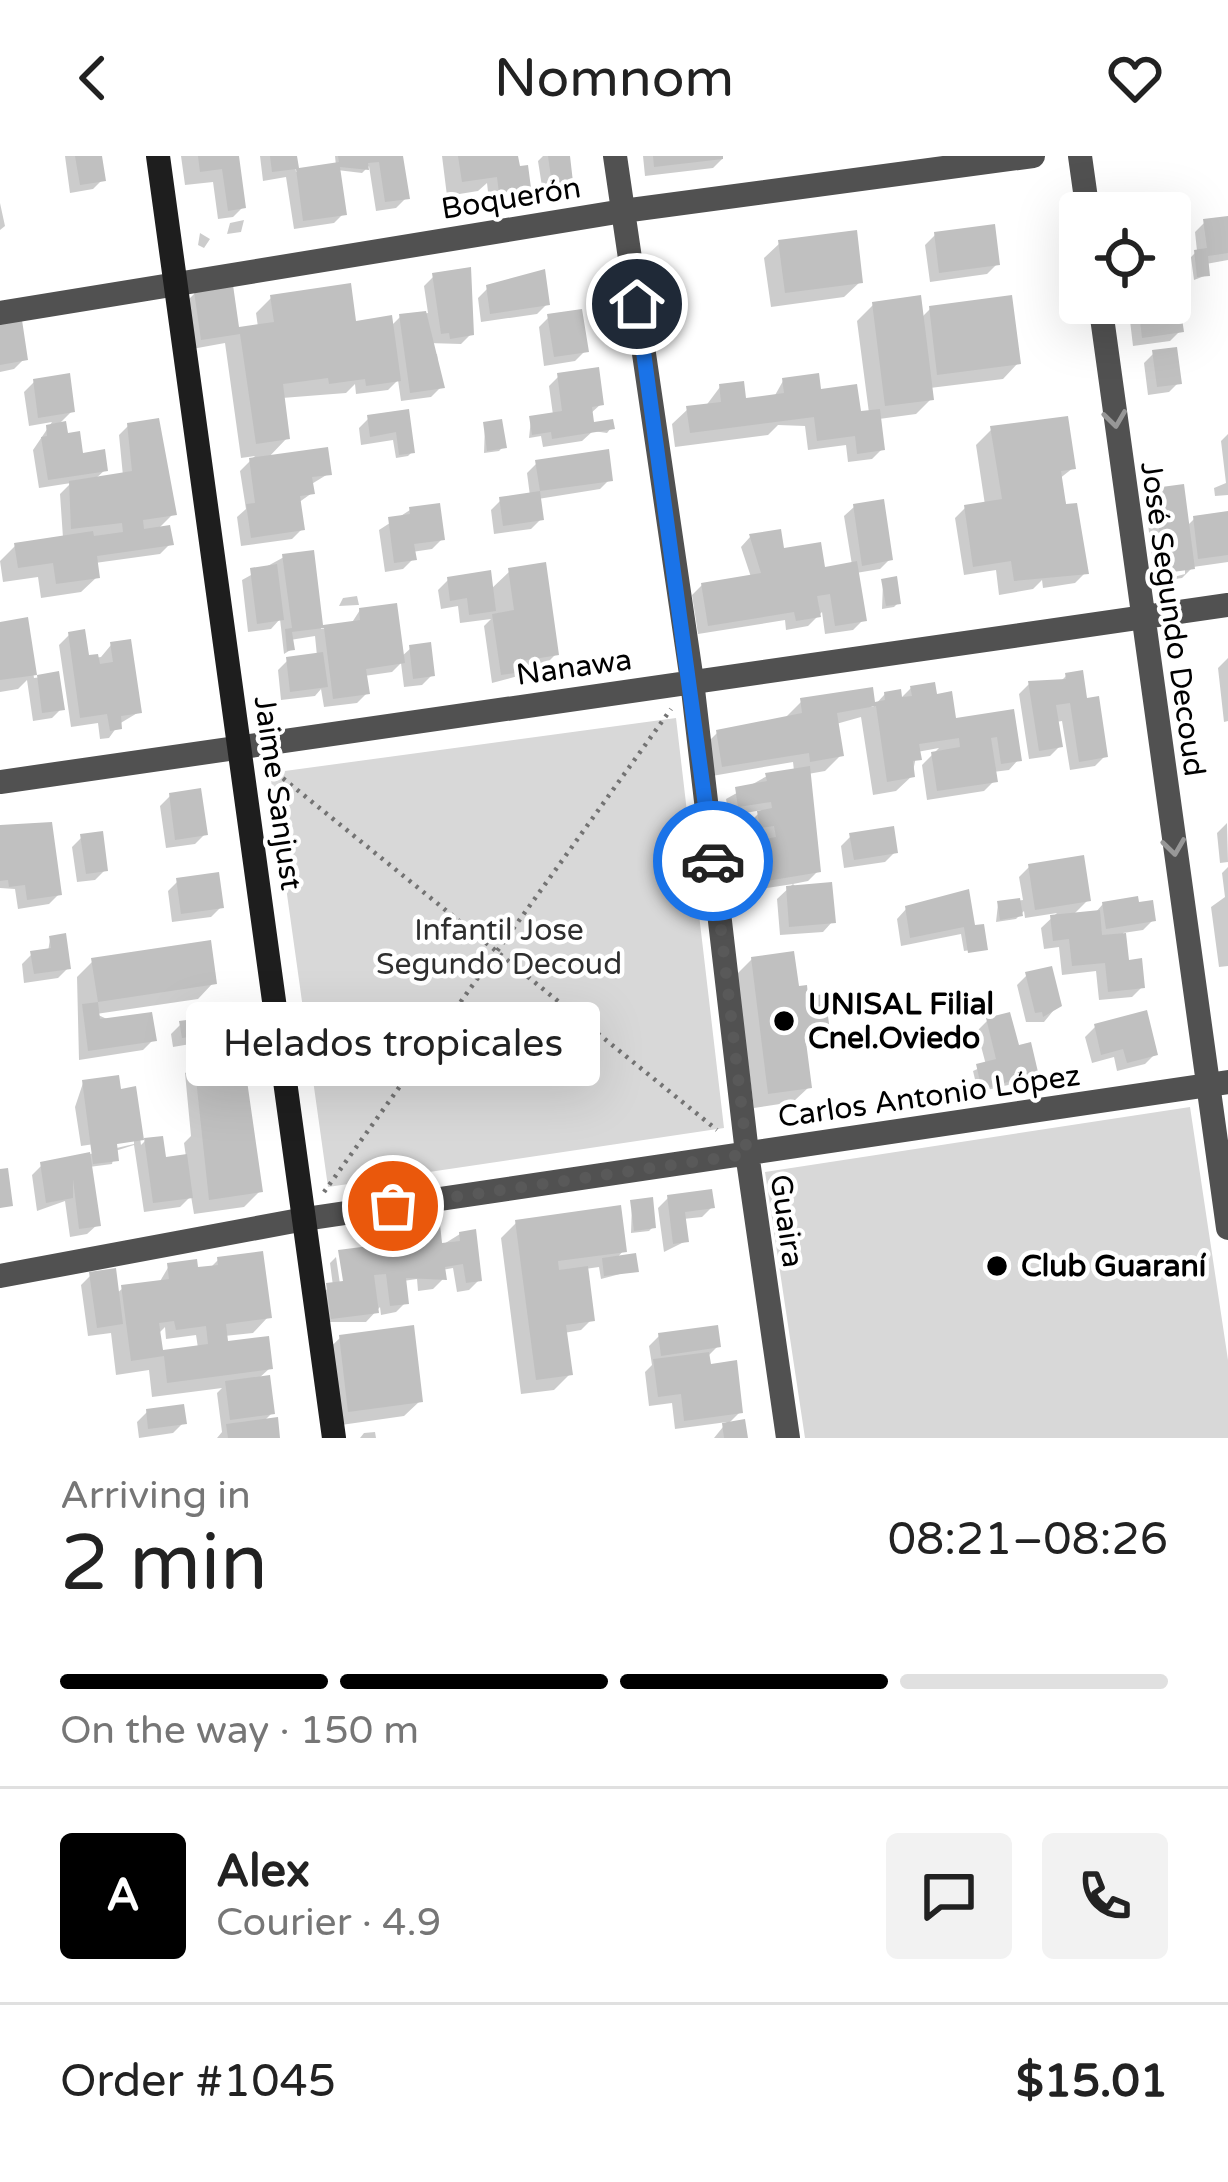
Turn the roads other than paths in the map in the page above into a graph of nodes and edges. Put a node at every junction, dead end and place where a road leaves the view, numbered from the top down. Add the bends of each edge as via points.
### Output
1 (158, 156) edge
2 (615, 156) edge
3 (1033, 156) edge
4 (1080, 156) edge
5 (1085, 192) edge
6 (623, 211) junction
7 (176, 282) junction
8 (0, 313) edge
9 (1103, 324) edge
10 (1228, 605) edge
11 (1142, 617) junction
12 (692, 680) junction
13 (242, 744) junction
14 (0, 782) edge
15 (1218, 1084) edge
16 (747, 1154) junction
17 (304, 1219) junction
18 (1228, 1228) edge
19 (0, 1276) edge
20 (334, 1438) edge
21 (788, 1438) edge

1 - 7 main road, Jaime Sanjust
2 - 6 street, Guaira
3 - 6 street, Boquerón
4 - 5 street
6 - 7 street, Boquerón
6 - 12 street, Guaira
7 - 8 street, Boquerón
7 - 13 main road, Jaime Sanjust
9 -> 11 street, José Segundo Decoud
10 - 11 street, Nanawa
11 - 12 street, Nanawa
11 -> 15 street, José Segundo Decoud
12 - 13 street, Nanawa
12 - 16 street, Guaira
13 - 14 street, Nanawa
13 - 17 main road, Jaime Sanjust
15 - 16 street, Carlos Antonio López
15 - 18 street, José Segundo Decoud
16 - 17 street, Carlos Antonio López
16 - 21 street, Guaira
17 - 19 street, Carlos Antonio López
17 - 20 main road, Jaime Sanjust

